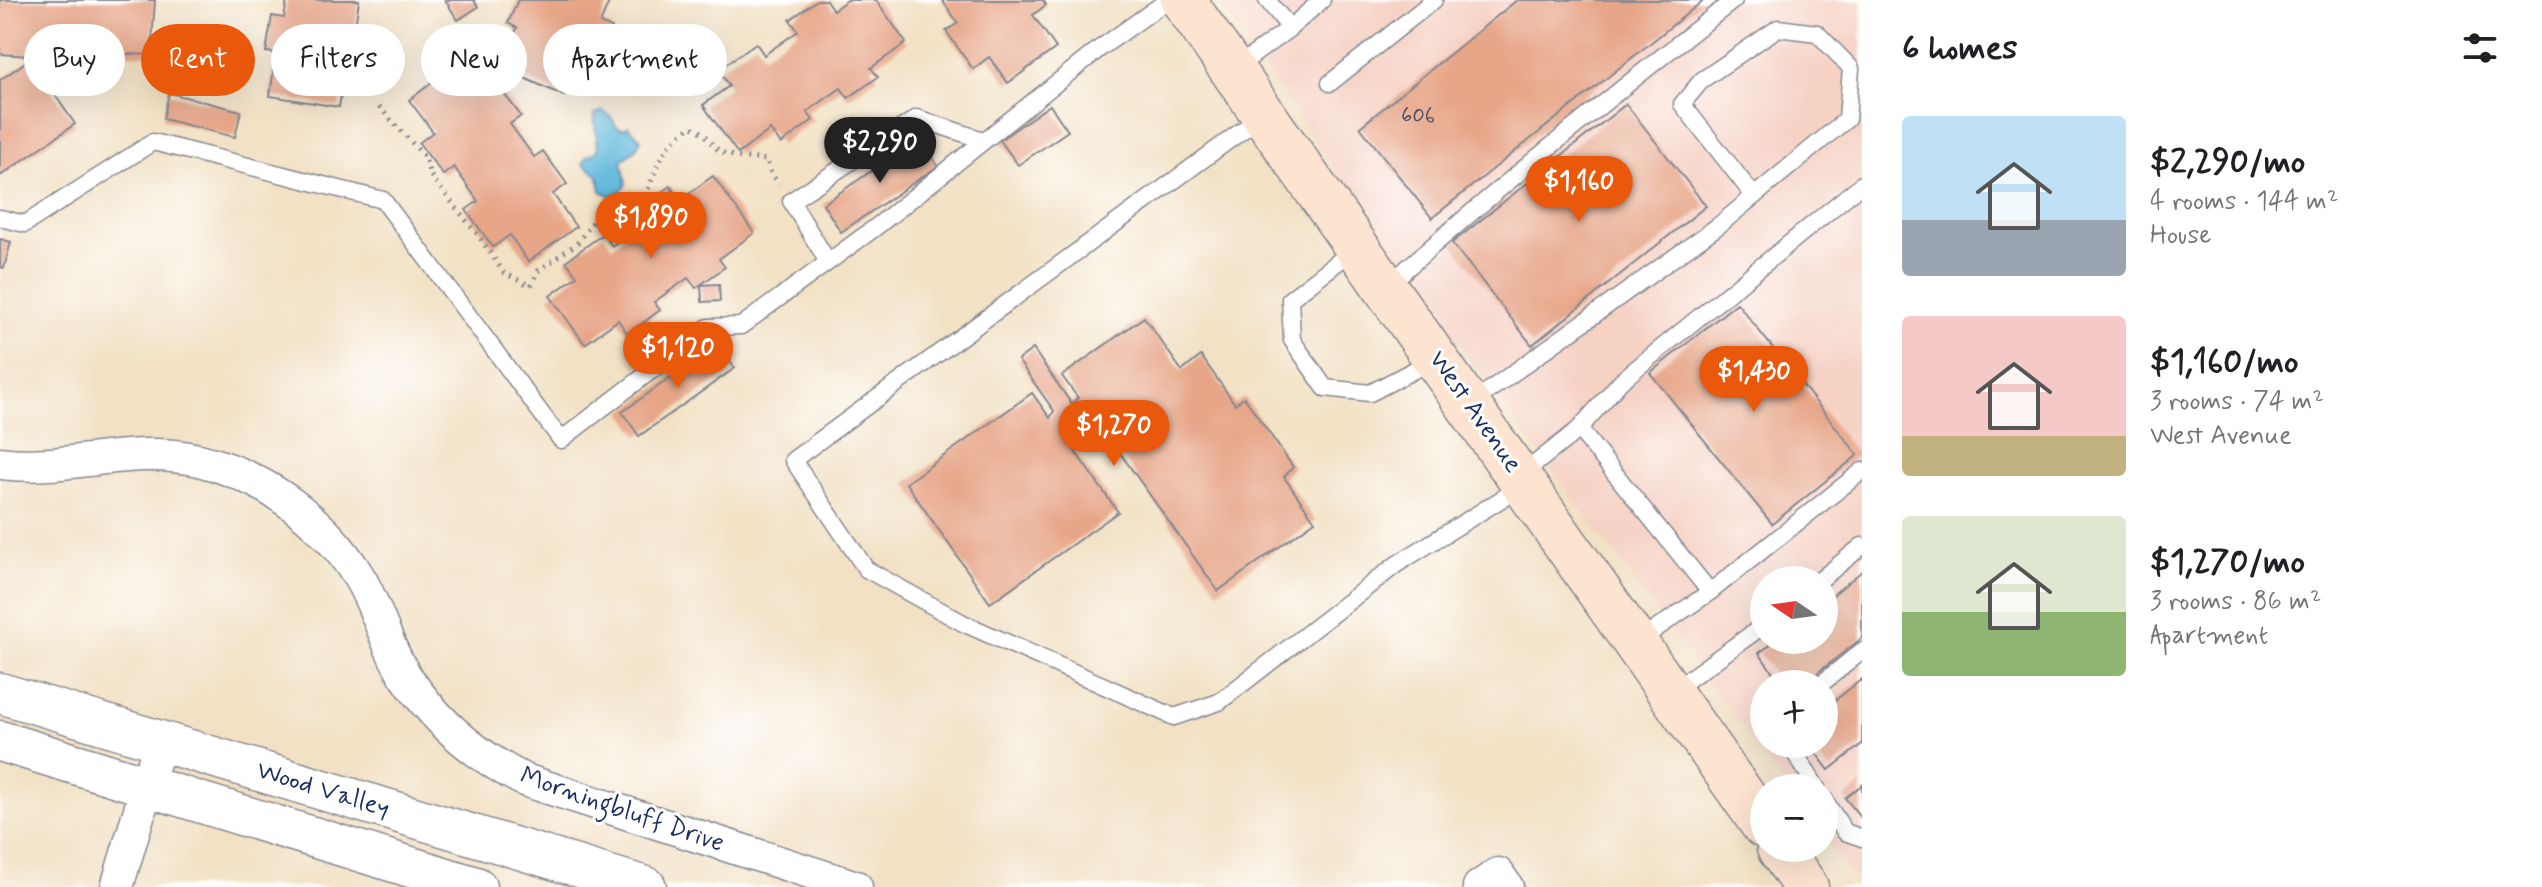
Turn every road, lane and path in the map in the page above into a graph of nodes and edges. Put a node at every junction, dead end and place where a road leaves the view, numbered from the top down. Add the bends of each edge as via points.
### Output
1 (1168, 0) edge
2 (1183, 0) edge
3 (1267, 0) edge
4 (1322, 0) edge
5 (1434, 0) edge
6 (1734, 0) edge
7 (1290, 28) junction
8 (1232, 70) junction
9 (1330, 83) dead end
10 (379, 107) dead end
11 (1263, 114) junction
12 (983, 140) junction
13 (1862, 184) edge
14 (1754, 196) junction
15 (791, 201) junction
16 (0, 218) edge
17 (1357, 247) junction
18 (828, 262) junction
19 (1386, 287) junction
20 (1436, 358) junction
21 (1469, 405) junction
22 (1579, 429) junction
23 (0, 463) edge
24 (1862, 471) edge
25 (1522, 480) junction
26 (1862, 546) edge
27 (1837, 566) edge
28 (1710, 592) junction
29 (1750, 635) edge
30 (1636, 642) junction
31 (1862, 651) edge
32 (1838, 670) edge
33 (1670, 692) junction
34 (0, 693) edge
35 (0, 741) edge
36 (160, 742) junction
37 (147, 785) junction
38 (1750, 806) edge
39 (1838, 821) edge
40 (1862, 838) edge
41 (1789, 862) edge
42 (566, 875) edge
43 (117, 887) edge
44 (476, 887) edge
45 (646, 887) edge
46 (856, 887) edge
47 (1806, 887) edge

1 - 12 lane
2 - 8 main road, West Avenue
3 - 7 lane
4 - 7 lane
5 - 9 lane
6 - 19 lane
7 - 8 lane
8 - 11 main road, West Avenue
10 - 15 path via 425,157 430,175 504,273 531,286 538,271 577,243 593,222 625,217 641,208 668,147 690,126 707,134 717,149 767,160
11 - 17 main road, West Avenue
11 - 25 lane via 793,460 866,569 963,623 1174,717 1219,702 1397,564
12 - 15 lane via 917,118
12 - 18 lane
13 - 22 lane via 1621,381
14 - 14 lane via 1847,119 1851,68 1817,33 1778,28 1702,80 1682,104
14 - 21 lane
15 - 18 lane
16 - 18 lane via 25,224 153,142 383,200 561,440 708,327 741,326
17 - 19 main road, West Avenue
17 - 20 lane via 1290,299 1292,340 1325,388 1370,393
19 - 20 main road, West Avenue
20 - 21 main road, West Avenue
21 - 25 main road, West Avenue
22 - 25 lane
22 - 28 lane
23 - 46 street, Morningbluff Drive via 173,456 250,478 325,532 358,575 405,676 437,718 477,754 524,780
24 - 28 lane
25 - 30 main road, West Avenue
26 - 27 lane
28 - 30 lane
29 - 33 lane
30 - 33 main road, West Avenue
31 - 32 lane
33 - 38 main road, West Avenue
34 - 36 street, Wood Valley
35 - 37 street, Wood Valley
36 - 37 street
36 - 42 street, Wood Valley
37 - 43 street
37 - 44 street, Wood Valley
39 - 40 lane via 1845,832
41 - 47 main road
42 - 45 street, Wood Valley

